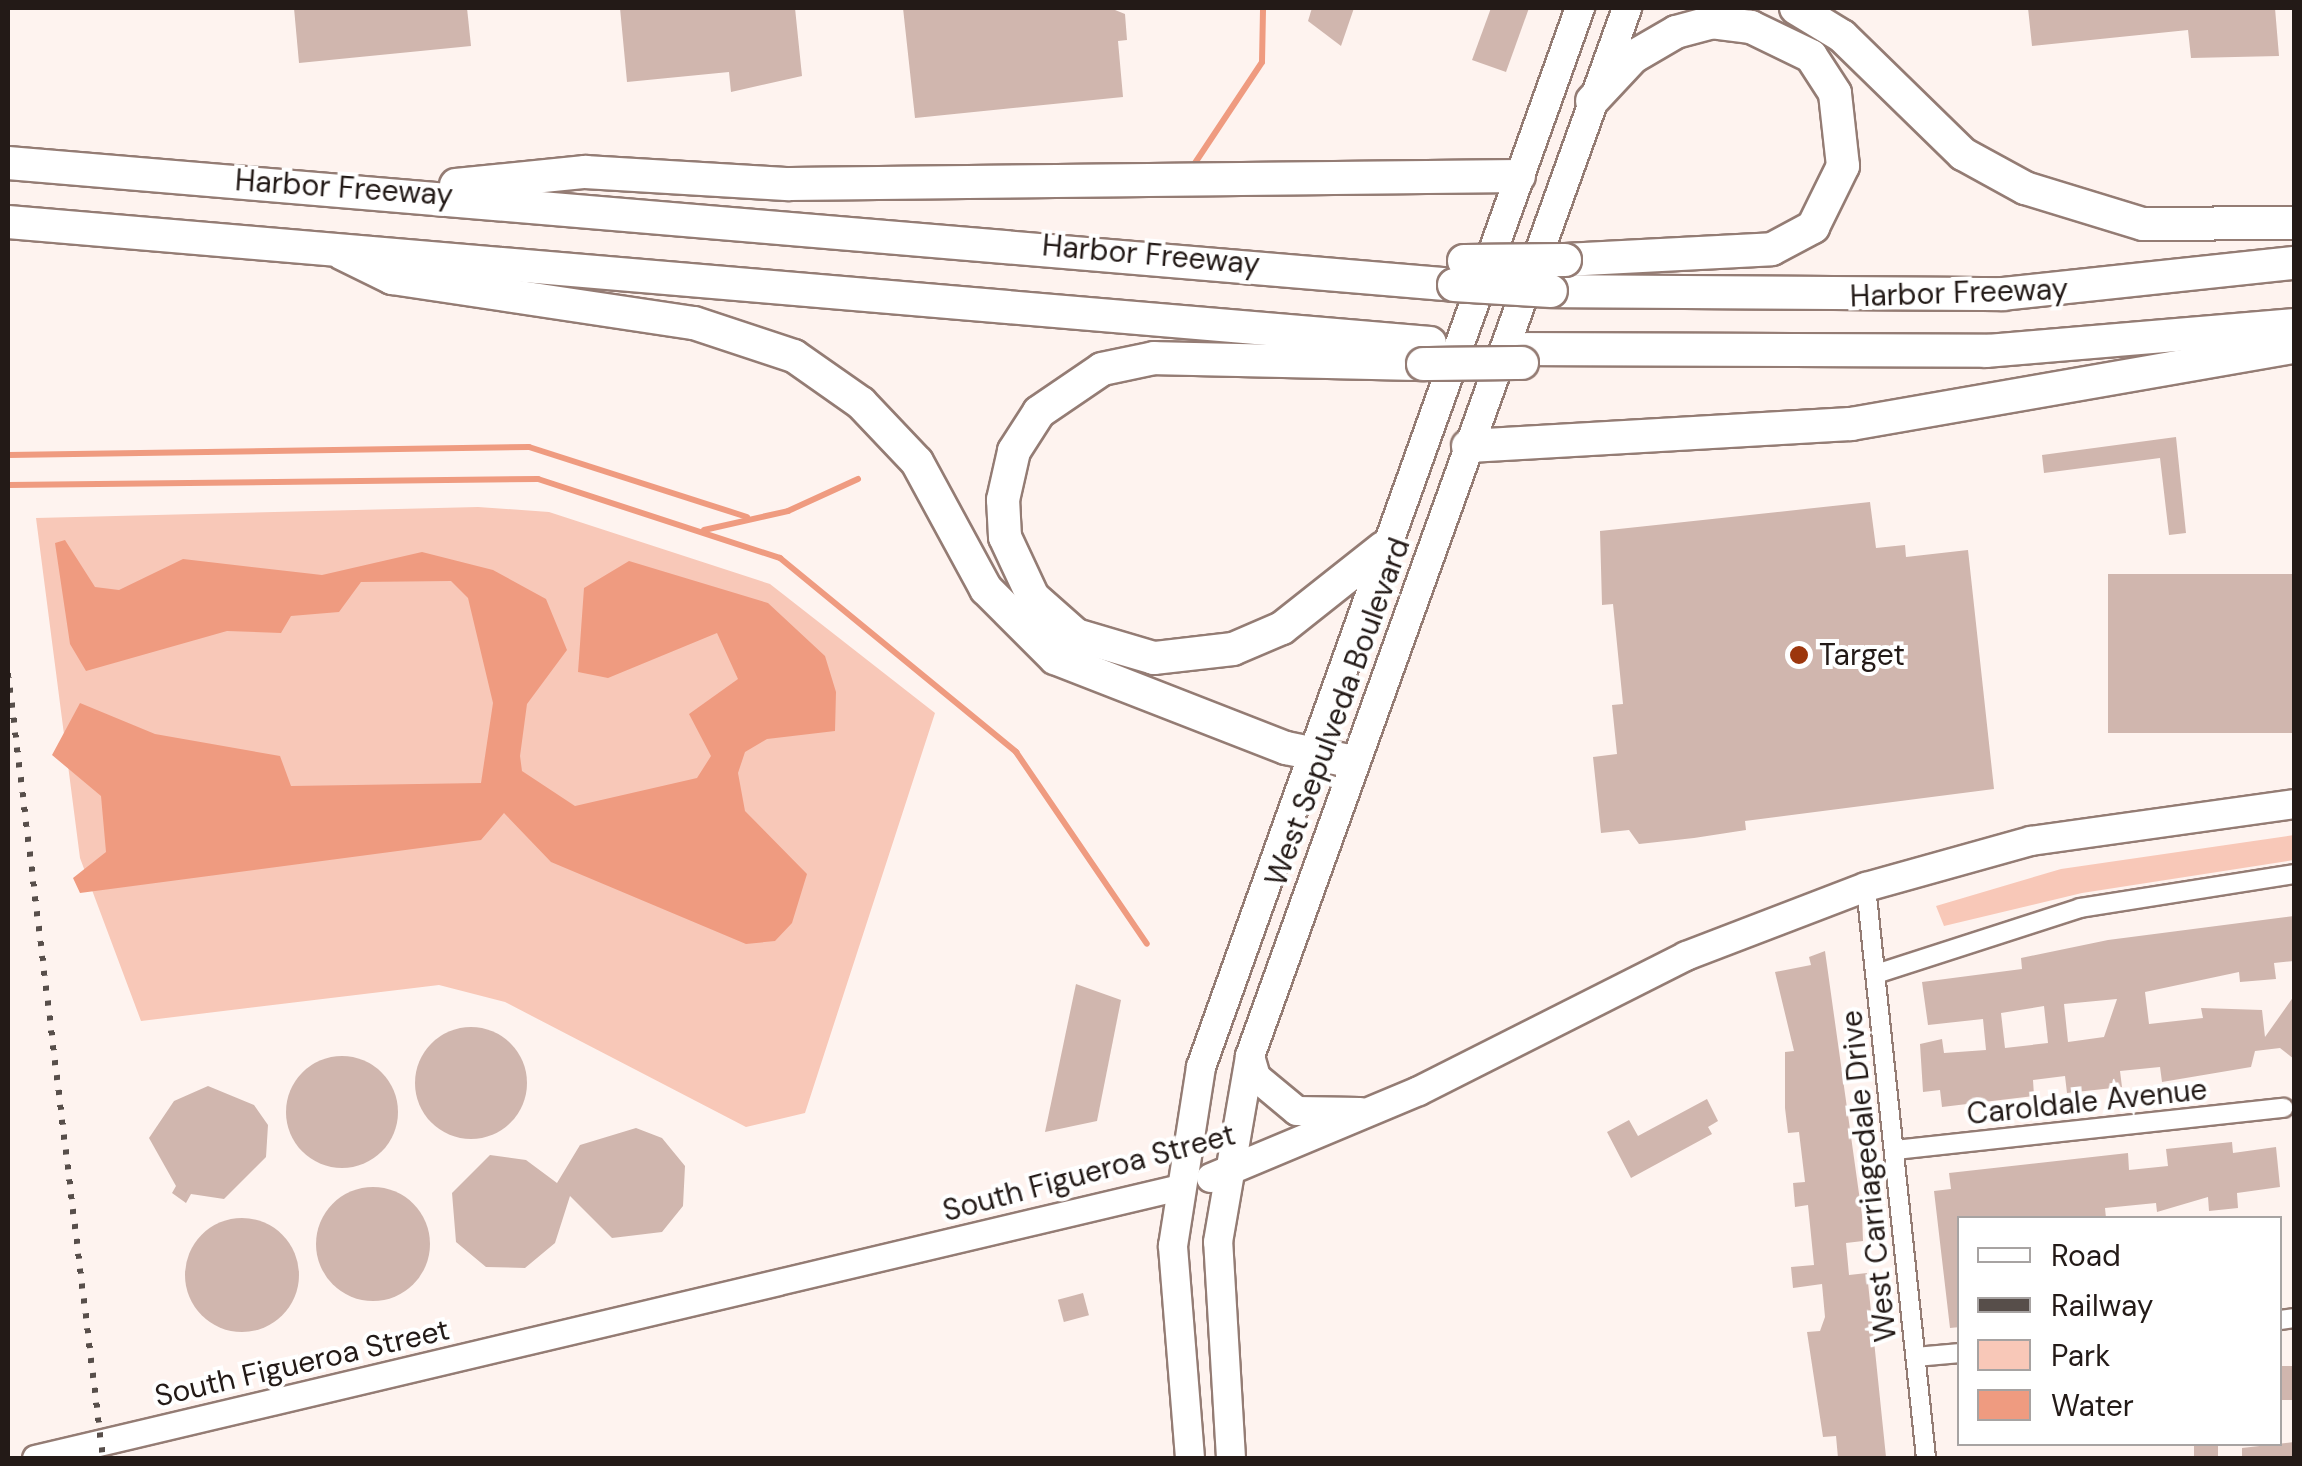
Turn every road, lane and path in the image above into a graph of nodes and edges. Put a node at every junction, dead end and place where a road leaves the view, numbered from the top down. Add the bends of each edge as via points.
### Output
1 (1580, 8) edge
2 (1626, 8) edge
3 (1796, 8) edge
4 (1592, 101) junction
5 (8, 163) edge
6 (1519, 176) junction
7 (412, 193) junction
8 (12, 223) edge
9 (2294, 223) edge
10 (321, 244) junction
11 (2294, 263) edge
12 (1459, 273) junction
13 (2294, 325) edge
14 (2294, 347) edge
15 (1427, 353) junction
16 (1468, 446) junction
17 (1383, 548) junction
18 (1310, 750) junction
19 (1354, 762) junction
20 (2294, 804) edge
21 (2294, 874) edge
22 (1866, 887) junction
23 (1876, 974) junction
24 (1250, 1056) junction
25 (2284, 1108) dead end
26 (1371, 1112) junction
27 (1895, 1150) junction
28 (1223, 1175) junction
29 (1180, 1186) junction
30 (1957, 1353) edge
31 (1916, 1358) junction
32 (35, 1458) edge
33 (1190, 1458) edge
34 (1230, 1458) edge
35 (1926, 1458) edge

1 - 6 main road, West Sepulveda Boulevard
2 - 4 main road, West Sepulveda Boulevard
3 - 9 highway via 1842,36 1963,154 2025,188 2143,224
4 - 12 highway, bridge via 1633,58 1676,32 1713,22 1751,27 1811,56 1835,93 1844,166 1813,227 1772,249
4 - 16 main road, West Sepulveda Boulevard
5 - 7 highway, Harbor Freeway
6 - 7 highway via 790,184 585,172
6 - 17 main road, West Sepulveda Boulevard
7 - 12 highway, Harbor Freeway via 1241,262
8 - 10 highway, Harbor Freeway
10 - 15 highway, Harbor Freeway
10 - 18 highway via 392,278 694,324 794,356 860,403 917,462 986,589 1038,645 1116,686
11 - 12 highway, Harbor Freeway, bridge via 2003,294 1550,291
13 - 15 highway, Harbor Freeway via 1986,351
14 - 16 highway via 1851,424
15 - 17 highway via 1154,358 1102,369 1038,412 1014,451 1003,500 1006,536 1033,597 1076,636 1154,658 1233,648 1282,628
16 - 19 main road, West Sepulveda Boulevard
17 - 18 main road, West Sepulveda Boulevard
18 - 19 highway
18 - 29 main road, West Sepulveda Boulevard via 1201,1067
19 - 24 main road, West Sepulveda Boulevard
20 - 22 main road, South Figueroa Street via 2031,841
21 - 23 street via 2080,908
22 - 23 street, West Carriagedale Drive
22 - 26 main road, South Figueroa Street via 1686,956
23 - 27 street, West Carriagedale Drive
24 - 26 main road via 1256,1077 1297,1112
24 - 28 main road, West Sepulveda Boulevard
25 - 27 street, Caroldale Avenue
26 - 28 main road, South Figueroa Street
27 - 31 street, West Carriagedale Drive
28 - 29 main road, South Figueroa Street
28 - 34 main road, West Sepulveda Boulevard via 1216,1318
29 - 32 main road, South Figueroa Street
29 - 33 main road, West Sepulveda Boulevard via 1174,1333
30 - 31 street
31 - 35 street, West Carriagedale Drive

